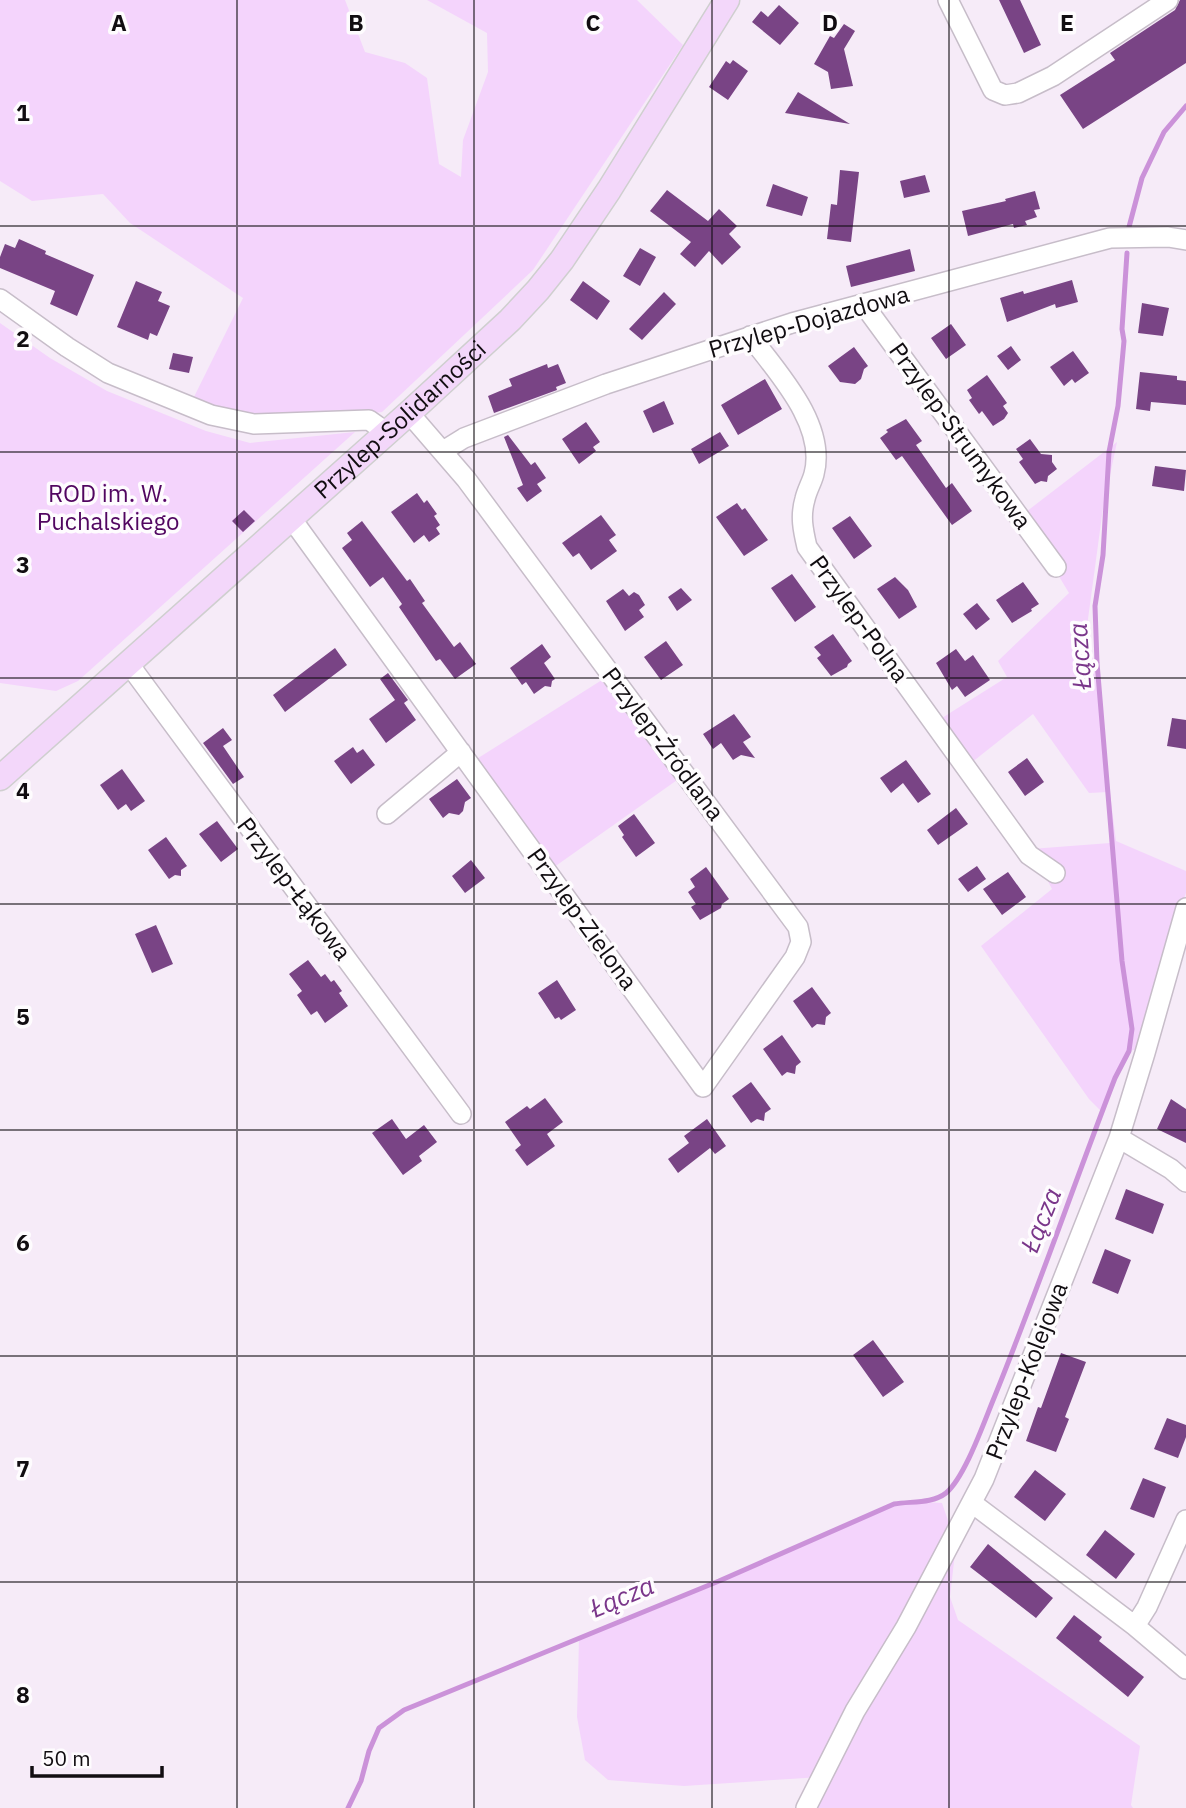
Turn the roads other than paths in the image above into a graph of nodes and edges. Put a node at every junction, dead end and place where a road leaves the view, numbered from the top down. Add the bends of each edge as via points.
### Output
1 (727, 0) edge
2 (948, 0) edge
3 (1168, 0) edge
4 (1186, 240) edge
5 (0, 299) edge
6 (864, 305) junction
7 (750, 337) junction
8 (409, 413) junction
9 (386, 432) junction
10 (443, 451) junction
11 (291, 518) junction
12 (1056, 567) dead end
13 (128, 663) junction
14 (461, 752) junction
15 (0, 778) edge
16 (387, 814) dead end
17 (1055, 873) dead end
18 (1186, 908) edge
19 (703, 1087) joint
20 (461, 1114) dead end
21 (1119, 1138) junction
22 (1186, 1182) edge
23 (972, 1503) junction
24 (1186, 1520) edge
25 (1135, 1626) junction
26 (1186, 1669) edge
27 (806, 1808) edge

1 - 8 main road, Przylep-Solidarności via 562,260 510,320
2 - 3 street via 993,90 1004,95 1053,76
4 - 6 street, Przylep-Dojazdowa via 1110,238
5 - 9 street via 108,373 211,415 254,424 369,419
6 - 7 street, Przylep-Dojazdowa
6 - 12 street, Przylep-Strumykowa
7 - 10 street, Przylep-Dojazdowa via 572,396 464,438
7 - 17 street, Przylep-Polna via 811,425 815,472 804,499 802,523 807,547 1029,855
8 - 9 main road, Przylep-Solidarności
8 - 10 street, Przylep-Źródlana
9 - 11 main road, Przylep-Solidarności
10 - 19 street, Przylep-Źródlana via 798,927 801,942 795,957
11 - 13 main road, Przylep-Solidarności
11 - 14 street, Przylep-Zielona
13 - 15 main road, Przylep-Solidarności
13 - 20 street, Przylep-Łąkowa
14 - 16 street
14 - 19 street, Przylep-Zielona
18 - 21 street, Przylep-Kolejowa
21 - 22 street
21 - 23 street, Przylep-Kolejowa
23 - 25 street
23 - 27 street, Przylep-Kolejowa
24 - 25 street
25 - 26 street

